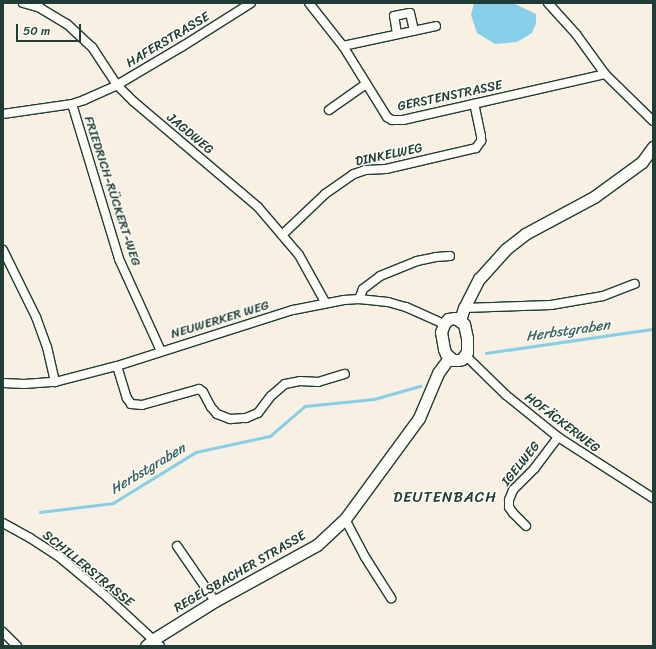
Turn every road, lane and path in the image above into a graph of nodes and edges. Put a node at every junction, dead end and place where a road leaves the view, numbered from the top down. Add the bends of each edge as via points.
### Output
1 (23, 3) edge
2 (251, 3) edge
3 (309, 3) edge
4 (548, 3) edge
5 (436, 26) dead end
6 (414, 30) junction
7 (397, 34) junction
8 (343, 46) junction
9 (605, 74) junction
10 (366, 84) junction
11 (117, 85) junction
12 (72, 104) junction
13 (474, 104) junction
14 (329, 110) dead end
15 (3, 114) edge
16 (653, 121) edge
17 (653, 147) edge
18 (282, 234) junction
19 (3, 250) edge
20 (450, 256) dead end
21 (6, 262) edge
22 (635, 284) dead end
23 (359, 299) junction
24 (325, 302) junction
25 (464, 308) junction
26 (460, 320) junction
27 (444, 324) junction
28 (161, 351) junction
29 (465, 355) junction
30 (449, 358) junction
31 (117, 366) junction
32 (345, 374) dead end
33 (55, 382) junction
34 (3, 383) edge
35 (558, 437) junction
36 (653, 498) edge
37 (344, 519) junction
38 (3, 523) edge
39 (526, 526) dead end
40 (177, 546) dead end
41 (391, 598) dead end
42 (215, 601) junction
43 (3, 632) edge
44 (153, 644) edge
45 (17, 646) edge

1 - 11 street, JAGDWEG via 40,8 67,24 92,47
2 - 11 street, HAFERSTRASSE
3 - 8 street, GERSTENSTRASSE
4 - 9 street via 576,34
5 - 6 street
6 - 7 street
6 - 7 street via 410,13 394,16
7 - 8 street
8 - 10 street, GERSTENSTRASSE
9 - 13 street, GERSTENSTRASSE
9 - 16 street
10 - 13 street, GERSTENSTRASSE via 386,117 392,120 403,120
10 - 14 street
11 - 12 street, HAFERSTRASSE
11 - 18 street, JAGDWEG via 258,207
12 - 15 street, HAFERSTRASSE
12 - 28 street, FRIEDRICH-RÜCKERT-WEG via 119,259
13 - 18 street, DINKELWEG via 481,136 476,148 354,174 325,194
17 - 25 street via 642,162 594,197 525,234 506,249 479,279
18 - 24 street, JAGDWEG via 299,255
19 - 21 street
20 - 23 street via 417,261 380,276 363,289
21 - 33 street via 43,334
22 - 25 street via 603,296 551,305
23 - 24 street, NEUWERKER WEG
23 - 27 street, NEUWERKER WEG via 406,306
24 - 28 street, NEUWERKER WEG
25 - 26 street
26 - 27 street via 451,318
26 - 29 street via 464,324 467,338 468,348
27 - 30 street via 444,349
28 - 31 street, NEUWERKER WEG
29 - 30 street via 458,360
29 - 35 street, HOFÄCKERWEG via 506,395
30 - 37 street, REGELSBACHER STRASSE via 438,373 418,418
31 - 32 street via 131,404 142,405 199,389 204,392 216,414 230,419 258,414 271,396 285,384 300,381 318,382
31 - 33 street, NEUWERKER WEG
33 - 34 street, NEUWERKER WEG
35 - 36 street, HOFÄCKERWEG
35 - 39 street, IGELWEG via 534,469 513,490 509,500 509,507
37 - 41 street
37 - 42 street, REGELSBACHER STRASSE via 317,545
38 - 44 street, SCHILLERSTRASSE via 58,556
40 - 42 street
42 - 44 street, REGELSBACHER STRASSE
43 - 45 street

